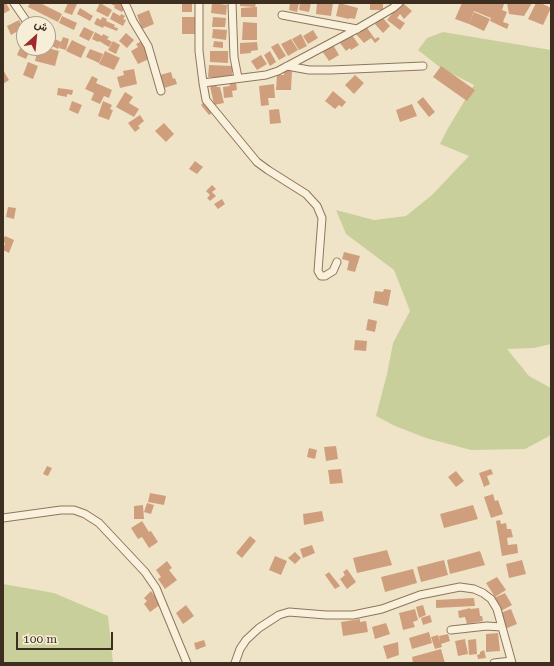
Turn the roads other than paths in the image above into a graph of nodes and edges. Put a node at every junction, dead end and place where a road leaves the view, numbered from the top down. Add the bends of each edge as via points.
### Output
1 (14, 3) edge
2 (125, 3) edge
3 (199, 3) edge
4 (232, 3) edge
5 (399, 3) edge
6 (282, 15) dead end
7 (23, 16) edge
8 (357, 29) junction
9 (286, 66) junction
10 (423, 66) dead end
11 (238, 78) junction
12 (203, 83) junction
13 (160, 91) dead end
14 (337, 262) dead end
15 (3, 518) edge
16 (501, 627) junction
17 (451, 630) dead end
18 (511, 662) edge
19 (187, 663) edge
20 (235, 663) edge
21 (494, 663) edge

1 - 7 street
2 - 13 street via 148,46
3 - 12 street via 199,51
4 - 11 street via 234,56
5 - 8 street
6 - 8 street
8 - 9 street
9 - 10 street via 309,70
9 - 11 street via 266,75
11 - 12 street
12 - 14 street via 206,100 257,162 306,194 317,206 322,218 318,271 321,276 333,270
15 - 19 street via 74,510 99,522 145,572 156,588
16 - 17 street
16 - 18 street
16 - 20 street via 496,609 483,593 474,589 450,588 420,595 382,610 353,616 289,612 279,615 246,640
18 - 21 street

